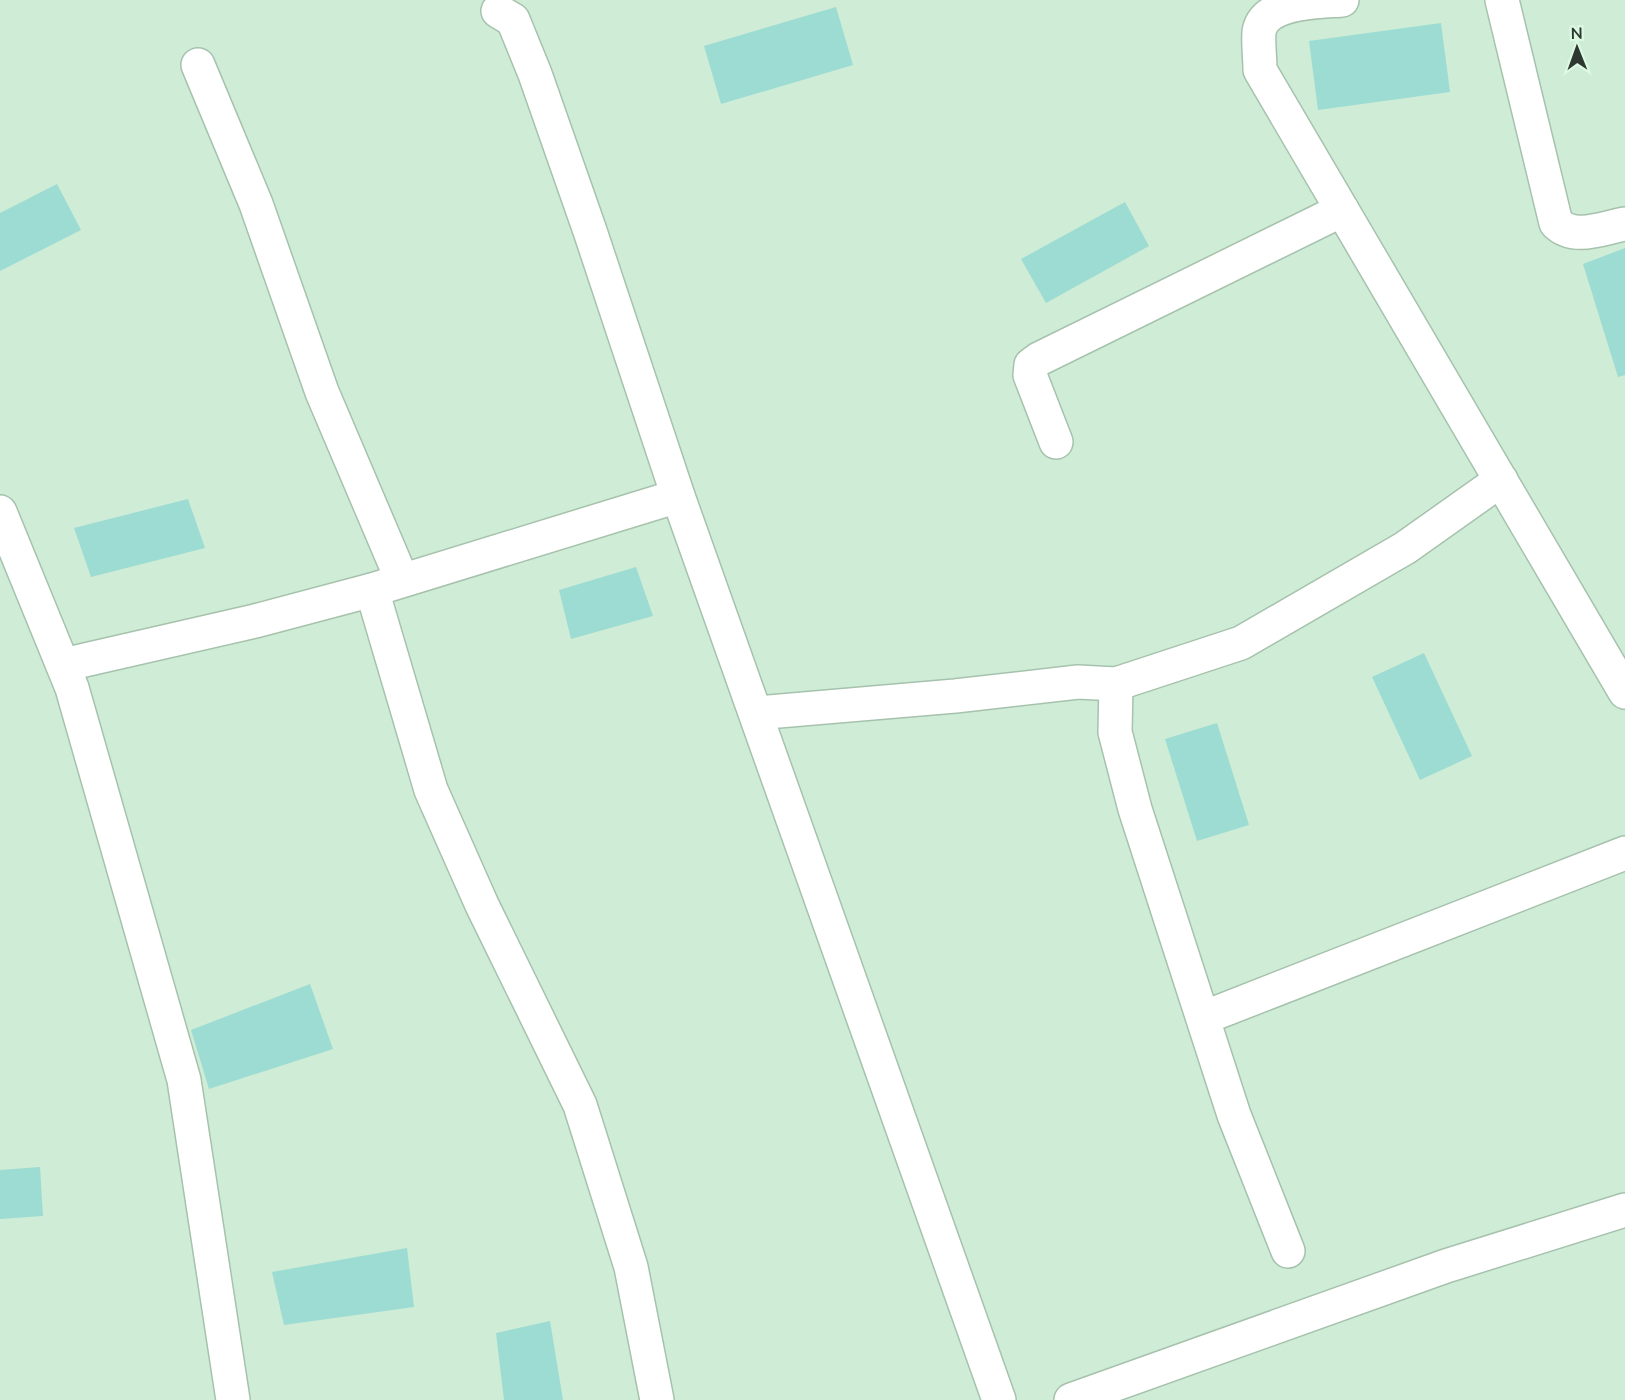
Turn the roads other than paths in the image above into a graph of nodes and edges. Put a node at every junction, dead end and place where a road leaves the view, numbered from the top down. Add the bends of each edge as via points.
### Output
1 (1342, 0) edge
2 (1502, 0) edge
3 (498, 11) dead end
4 (198, 65) dead end
5 (1342, 210) junction
6 (1625, 224) edge
7 (1056, 442) dead end
8 (1501, 480) junction
9 (678, 496) junction
10 (0, 512) edge
11 (402, 580) junction
12 (372, 590) junction
13 (63, 665) junction
14 (1116, 684) junction
15 (1625, 692) edge
16 (756, 713) junction
17 (1625, 853) edge
18 (1203, 1018) junction
19 (1625, 1210) edge
20 (1288, 1251) dead end
21 (233, 1400) edge
22 (657, 1400) edge
23 (999, 1400) edge
24 (1071, 1400) edge

1 - 5 street via 1277,9 1266,17 1259,30 1260,70
2 - 6 street via 1556,223 1564,231 1578,233
3 - 9 street via 513,20 535,74
4 - 11 street via 256,204 322,392
5 - 7 street via 1031,365 1030,375
5 - 8 street
8 - 14 street via 1406,548 1241,643
8 - 15 street
9 - 11 street
9 - 16 street
10 - 13 street
11 - 12 street
12 - 13 street
12 - 22 street via 431,790 482,905 580,1105 631,1267
13 - 21 street via 184,1080
14 - 16 street via 1078,682
14 - 18 street via 1115,732 1135,809
16 - 23 street
17 - 18 street
18 - 20 street via 1234,1116
19 - 24 street via 1446,1266

